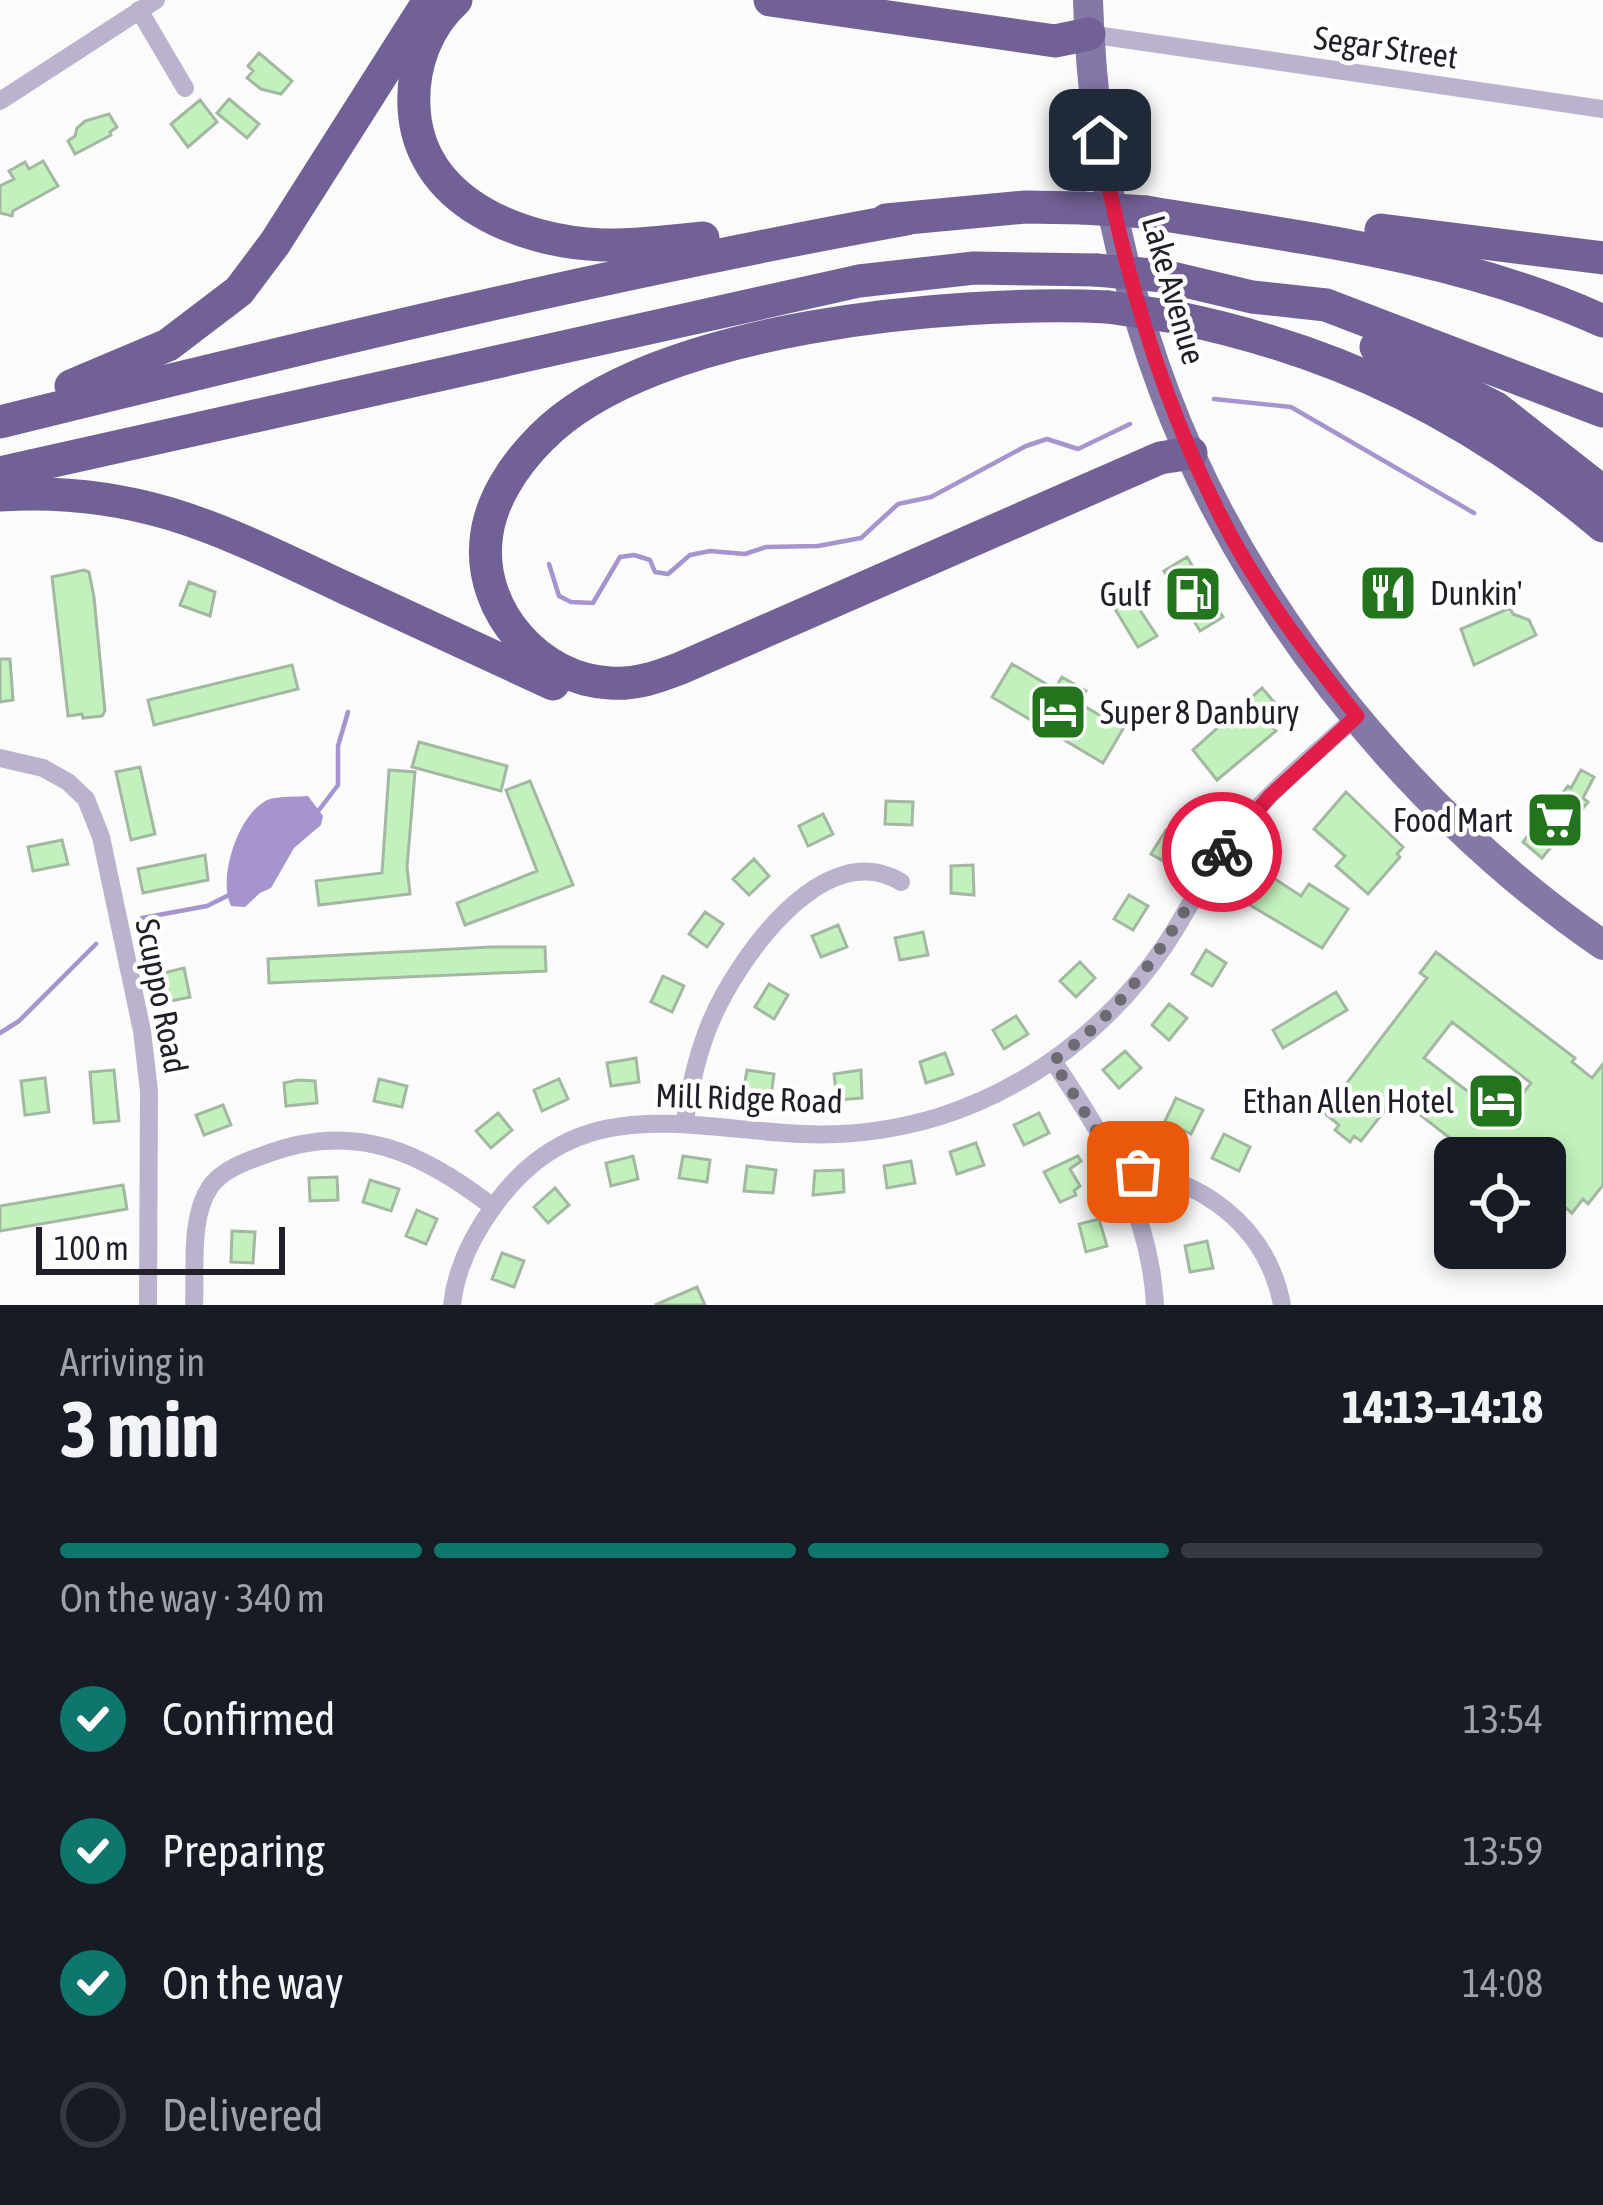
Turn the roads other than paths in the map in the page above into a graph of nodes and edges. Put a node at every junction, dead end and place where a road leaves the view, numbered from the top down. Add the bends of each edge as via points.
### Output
1 (432, 0) edge
2 (456, 0) edge
3 (770, 0) edge
4 (887, 0) edge
5 (1088, 0) edge
6 (147, 5) edge
7 (1089, 34) junction
8 (185, 88) dead end
9 (0, 101) edge
10 (1603, 109) edge
11 (1146, 212) junction
12 (906, 218) junction
13 (1603, 259) edge
14 (1252, 297) junction
15 (1603, 321) edge
16 (0, 409) edge
17 (1603, 411) edge
18 (0, 422) edge
19 (1191, 453) junction
20 (0, 473) edge
21 (1603, 493) edge
22 (0, 495) edge
23 (1603, 526) edge
24 (1357, 716) junction
25 (0, 758) edge
26 (901, 882) dead end
27 (1603, 945) edge
28 (1053, 1061) junction
29 (685, 1121) junction
30 (1121, 1171) junction
31 (493, 1207) junction
32 (148, 1305) edge
33 (194, 1305) edge
34 (452, 1305) edge
35 (1155, 1305) edge
36 (1282, 1305) edge

1 - 16 highway via 239,291 143,358
2 - 12 highway via 424,44 414,114 443,182 499,222 573,242 623,245
3 - 7 highway via 1055,41
4 - 7 highway
5 - 7 main road, Lake Avenue
6 - 8 street
6 - 9 street
7 - 10 street, Segar Street
7 - 19 main road, Lake Avenue via 1124,254
11 - 12 highway, bridge via 1025,207
11 - 13 highway via 1390,231
11 - 15 highway via 1444,263
12 - 18 highway via 644,269
14 - 17 highway via 1326,305
14 - 20 highway, bridge via 1096,270 974,268 859,281
14 - 21 highway via 1421,367 1496,408
19 - 22 highway via 1167,472 687,683 611,699 559,686 194,519 97,496
19 - 23 highway, bridge via 1160,458 634,682 588,680 543,660 507,623 487,571 486,541 503,487 542,437 616,386 722,349 868,318 983,305 1174,316 1308,351 1410,395 1513,455
19 - 24 main road, Lake Avenue via 1256,576
24 - 27 main road, Lake Avenue via 1479,843
24 - 28 street, Mill Ridge Road via 1238,831 1141,980
25 - 32 street, Scuppo Road via 68,782 86,799 101,837 149,1091
26 - 29 street via 873,870 842,873 770,928 711,1020
28 - 29 street, Mill Ridge Road via 979,1101 895,1127 808,1134
28 - 30 street
29 - 31 street, Mill Ridge Road via 588,1133 532,1165
30 - 35 street via 1145,1234
30 - 36 street via 1169,1179 1238,1218 1268,1259
31 - 33 street via 436,1166 385,1146 333,1141 282,1148 211,1185 198,1225
31 - 34 street, Mill Ridge Road via 463,1257

